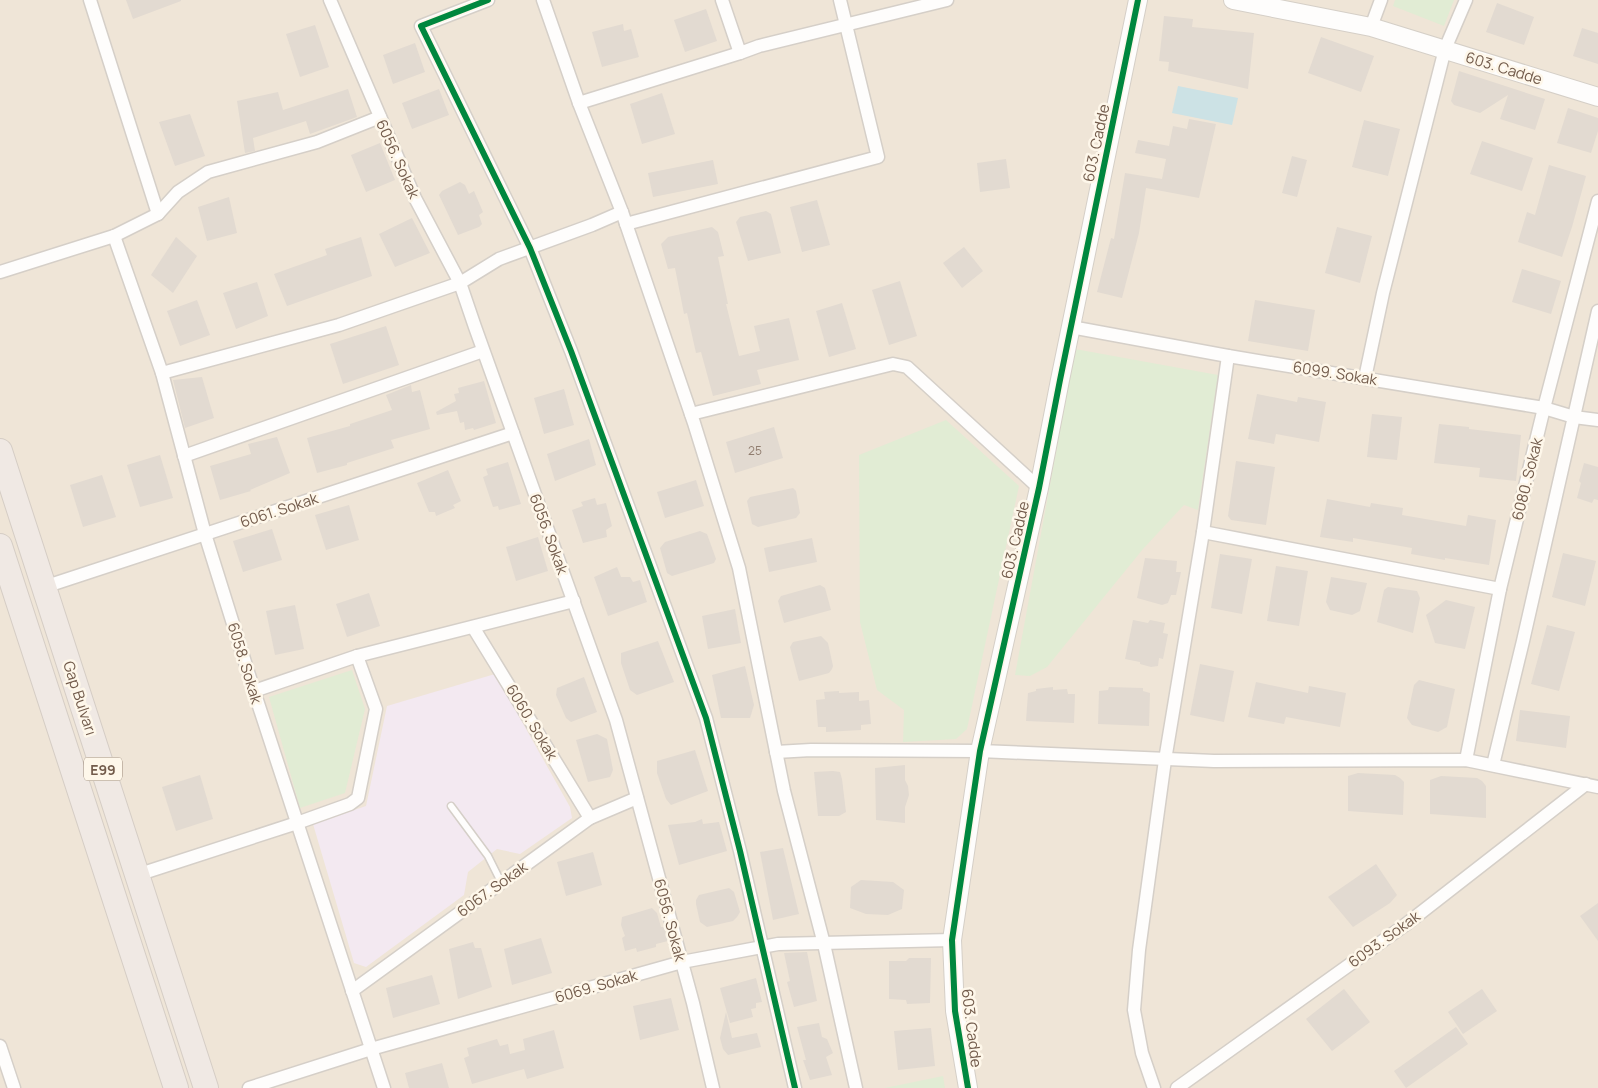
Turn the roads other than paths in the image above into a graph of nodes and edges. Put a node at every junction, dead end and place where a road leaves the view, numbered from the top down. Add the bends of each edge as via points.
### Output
1 (90, 0) edge
2 (330, 0) edge
3 (488, 0) edge
4 (543, 0) edge
5 (722, 0) edge
6 (840, 0) edge
7 (947, 0) edge
8 (1138, 0) edge
9 (1233, 0) edge
10 (1381, 0) edge
11 (1466, 0) edge
12 (847, 24) junction
13 (1371, 26) junction
14 (1446, 49) junction
15 (740, 53) junction
16 (1598, 97) edge
17 (579, 103) junction
18 (380, 117) junction
19 (1598, 201) edge
20 (158, 214) junction
21 (624, 218) junction
22 (114, 236) junction
23 (530, 248) junction
24 (0, 272) edge
25 (460, 283) junction
26 (1598, 311) edge
27 (1071, 327) junction
28 (483, 351) junction
29 (1228, 356) junction
30 (162, 373) junction
31 (1365, 378) junction
32 (1544, 408) junction
33 (691, 414) junction
34 (1574, 417) junction
35 (1598, 420) edge
36 (513, 433) junction
37 (0, 450) edge
38 (184, 456) junction
39 (1040, 488) junction
40 (1203, 532) junction
41 (205, 534) junction
42 (0, 546) edge
43 (44, 587) junction
44 (1500, 589) junction
45 (574, 601) junction
46 (473, 627) junction
47 (357, 656) junction
48 (254, 691) junction
49 (980, 751) junction
50 (776, 752) junction
51 (1165, 760) junction
52 (1466, 760) junction
53 (1493, 765) junction
54 (1592, 786) edge
55 (637, 798) junction
56 (451, 806) dead end
57 (590, 818) junction
58 (297, 823) junction
59 (137, 875) junction
60 (501, 882) junction
61 (952, 940) junction
62 (824, 944) junction
63 (761, 947) junction
64 (682, 962) junction
65 (352, 991) junction
66 (0, 1046) edge
67 (371, 1049) junction
68 (14, 1088) edge
69 (176, 1088) edge
70 (206, 1088) edge
71 (249, 1088) edge
72 (384, 1088) edge
73 (713, 1088) edge
74 (795, 1088) edge
75 (856, 1088) edge
76 (968, 1088) edge
77 (1154, 1088) edge
78 (1176, 1088) edge

1 - 20 street
2 - 18 street, 6056. Sokak
3 - 23 street via 421,26
4 - 17 street
5 - 15 street
6 - 12 street
7 - 12 street
8 - 27 street, 603. Cadde
9 - 13 street, 603. Cadde
10 - 13 street
11 - 14 street
12 - 15 street
12 - 21 street via 878,157
13 - 14 street, 603. Cadde
14 - 16 street, 603. Cadde
14 - 31 street via 1383,293
15 - 17 street
17 - 21 street
18 - 20 street via 317,142 208,172 178,192
18 - 25 street, 6056. Sokak via 415,198
19 - 32 street, 6080. Sokak
20 - 22 street
21 - 23 street via 592,225
21 - 33 street
22 - 24 street
22 - 30 street, 6058. Sokak
23 - 25 street via 499,259
23 - 63 street via 706,718
25 - 28 street, 6056. Sokak
25 - 30 street via 339,324
26 - 34 street
27 - 29 street, 6099. Sokak
27 - 39 street, 603. Cadde
28 - 36 street, 6056. Sokak
28 - 38 street
29 - 31 street, 6099. Sokak
29 - 40 street
30 - 38 street, 6058. Sokak
31 - 32 street, 6099. Sokak
32 - 34 street, 6099. Sokak
32 - 44 street, 6080. Sokak
33 - 39 street via 893,364 906,367
33 - 50 street via 739,568
34 - 35 street, 6099. Sokak
34 - 53 street
36 - 41 street, 6061. Sokak
36 - 45 street, 6056. Sokak
37 - 43 highway, Gap Bulvarı / E99
38 - 41 street, 6058. Sokak
39 - 49 street, 603. Cadde
40 - 44 street
40 - 51 street
41 - 43 street, 6061. Sokak
41 - 48 street, 6058. Sokak
42 - 69 highway, Gap Bulvarı / E99
43 - 59 highway, Gap Bulvarı / E99
44 - 52 street, 6080. Sokak
45 - 46 street
45 - 55 street, 6056. Sokak via 616,720
46 - 47 street
46 - 57 street, 6060. Sokak
47 - 48 street
47 - 58 street via 376,708 358,798 350,804
48 - 58 street, 6058. Sokak
49 - 50 street
49 - 51 street
49 - 61 street, 603. Cadde
50 - 62 street
51 - 52 street
51 - 77 street via 1134,1010 1142,1053
52 - 53 street
53 - 54 street
54 - 78 street, 6093. Sokak
55 - 57 street, 6067. Sokak
55 - 64 street, 6056. Sokak
56 - 60 lane via 488,856
57 - 60 street, 6067. Sokak
58 - 59 street
58 - 65 street, 6058. Sokak
59 - 70 highway, Gap Bulvarı / E99
60 - 65 street, 6067. Sokak
61 - 62 street, 6069. Sokak
61 - 76 street, 603. Cadde via 955,1011
62 - 63 street, 6069. Sokak
62 - 75 street
63 - 64 street, 6069. Sokak
63 - 74 street
64 - 67 street, 6069. Sokak
64 - 73 street, 6056. Sokak
65 - 67 street, 6058. Sokak
66 - 68 street
67 - 71 street, 6069. Sokak
67 - 72 street, 6058. Sokak

